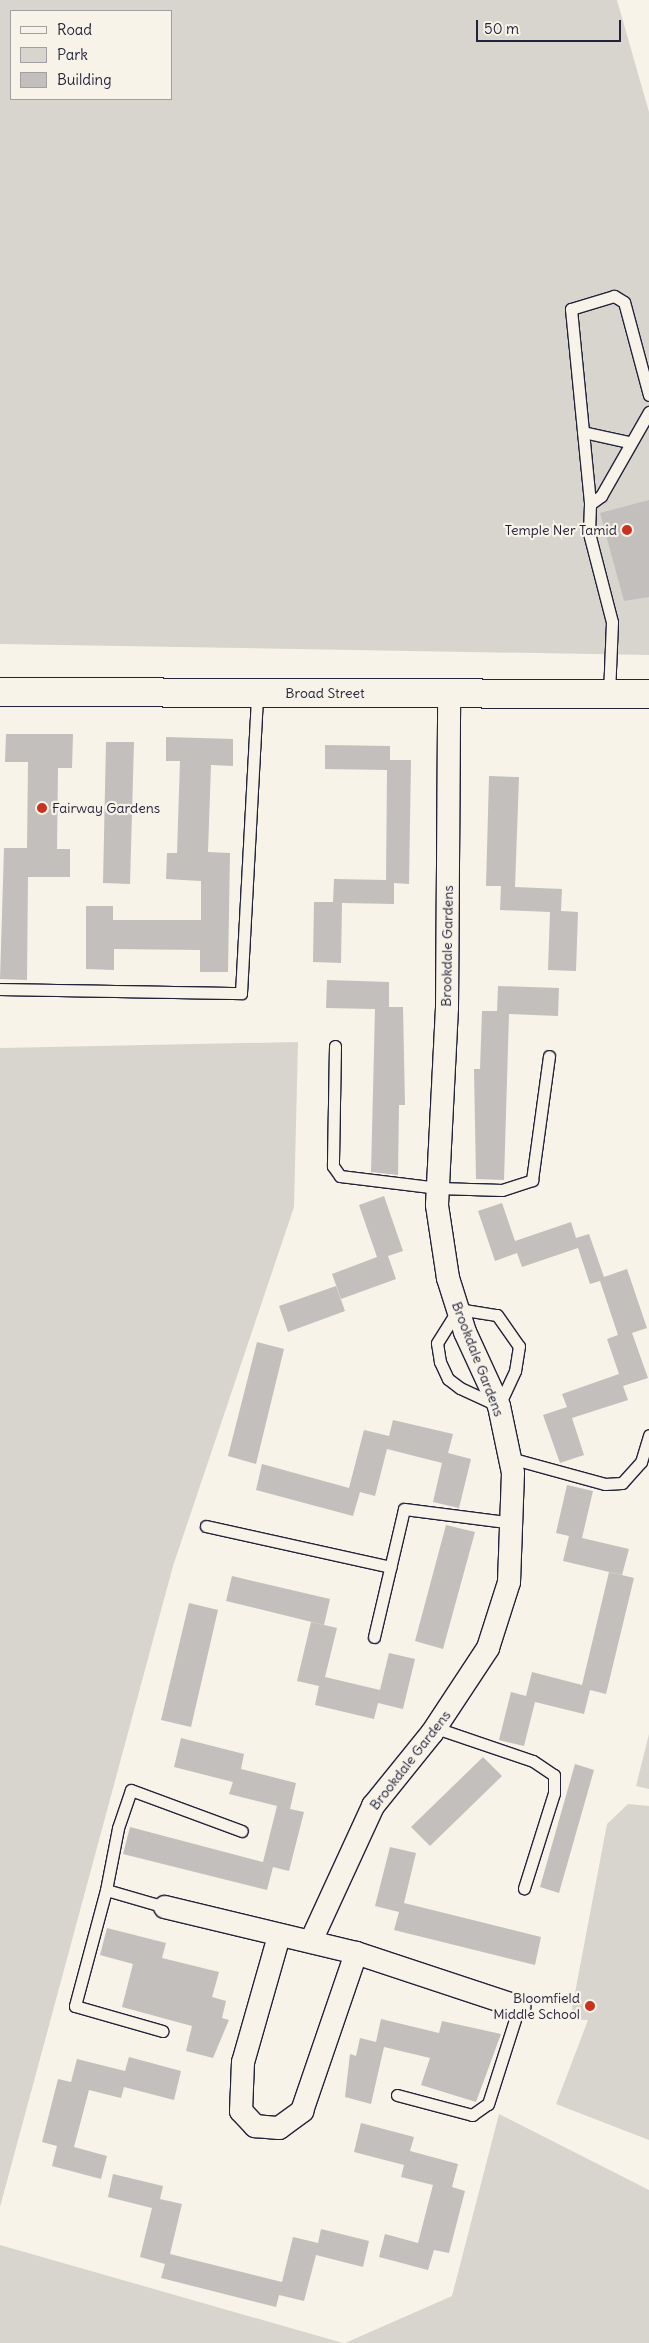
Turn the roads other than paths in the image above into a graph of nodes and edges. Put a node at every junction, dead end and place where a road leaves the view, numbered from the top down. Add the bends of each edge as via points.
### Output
1 (649, 395) edge
2 (649, 412) edge
3 (583, 432) junction
4 (628, 442) junction
5 (590, 504) junction
6 (0, 692) edge
7 (257, 693) junction
8 (449, 693) junction
9 (609, 694) junction
10 (649, 694) edge
11 (0, 989) edge
12 (335, 1046) dead end
13 (549, 1056) dead end
14 (438, 1188) junction
15 (458, 1309) junction
16 (499, 1406) junction
17 (649, 1435) edge
18 (510, 1458) junction
19 (514, 1523) junction
20 (206, 1526) dead end
21 (391, 1567) junction
22 (374, 1638) dead end
23 (436, 1728) junction
24 (242, 1831) dead end
25 (524, 1888) dead end
26 (106, 1890) junction
27 (165, 1907) joint
28 (279, 1936) junction
29 (311, 1941) junction
30 (356, 1953) junction
31 (519, 2007) joint
32 (162, 2031) dead end
33 (397, 2095) dead end

1 - 3 lane via 624,302 614,296 571,309
2 - 4 lane
3 - 4 lane
3 - 5 lane
4 - 5 lane via 601,496
5 - 9 lane via 589,533 612,622
6 - 7 main road, Broad Street
7 - 8 main road, Broad Street
7 - 11 lane via 241,993
8 - 9 main road, Broad Street
8 - 14 street, Brookdale Gardens via 447,1008
9 - 10 main road, Broad Street
12 - 14 lane via 333,1166 340,1176
13 - 14 lane via 532,1180 502,1190
14 - 15 street, Brookdale Gardens via 448,1278
15 - 16 street, Brookdale Gardens
15 - 16 lane via 437,1343 440,1362 448,1379 460,1388
15 - 16 lane via 497,1315 519,1346 515,1371
16 - 18 street, Brookdale Gardens
17 - 18 lane via 641,1462 622,1483 605,1484
18 - 19 street, Brookdale Gardens
19 - 21 lane via 404,1510
19 - 23 street, Brookdale Gardens via 509,1582 488,1648
20 - 21 lane
21 - 22 lane
23 - 25 lane via 533,1761 554,1775 554,1793
23 - 29 street, Brookdale Gardens via 373,1806
24 - 26 lane via 131,1790 118,1828
26 - 27 lane
26 - 32 lane via 75,2006
27 - 28 street
28 - 29 street
28 - 30 street via 243,2062 241,2112 255,2126 279,2128 302,2111
29 - 30 street
30 - 31 street
31 - 33 lane via 488,2104 472,2115

